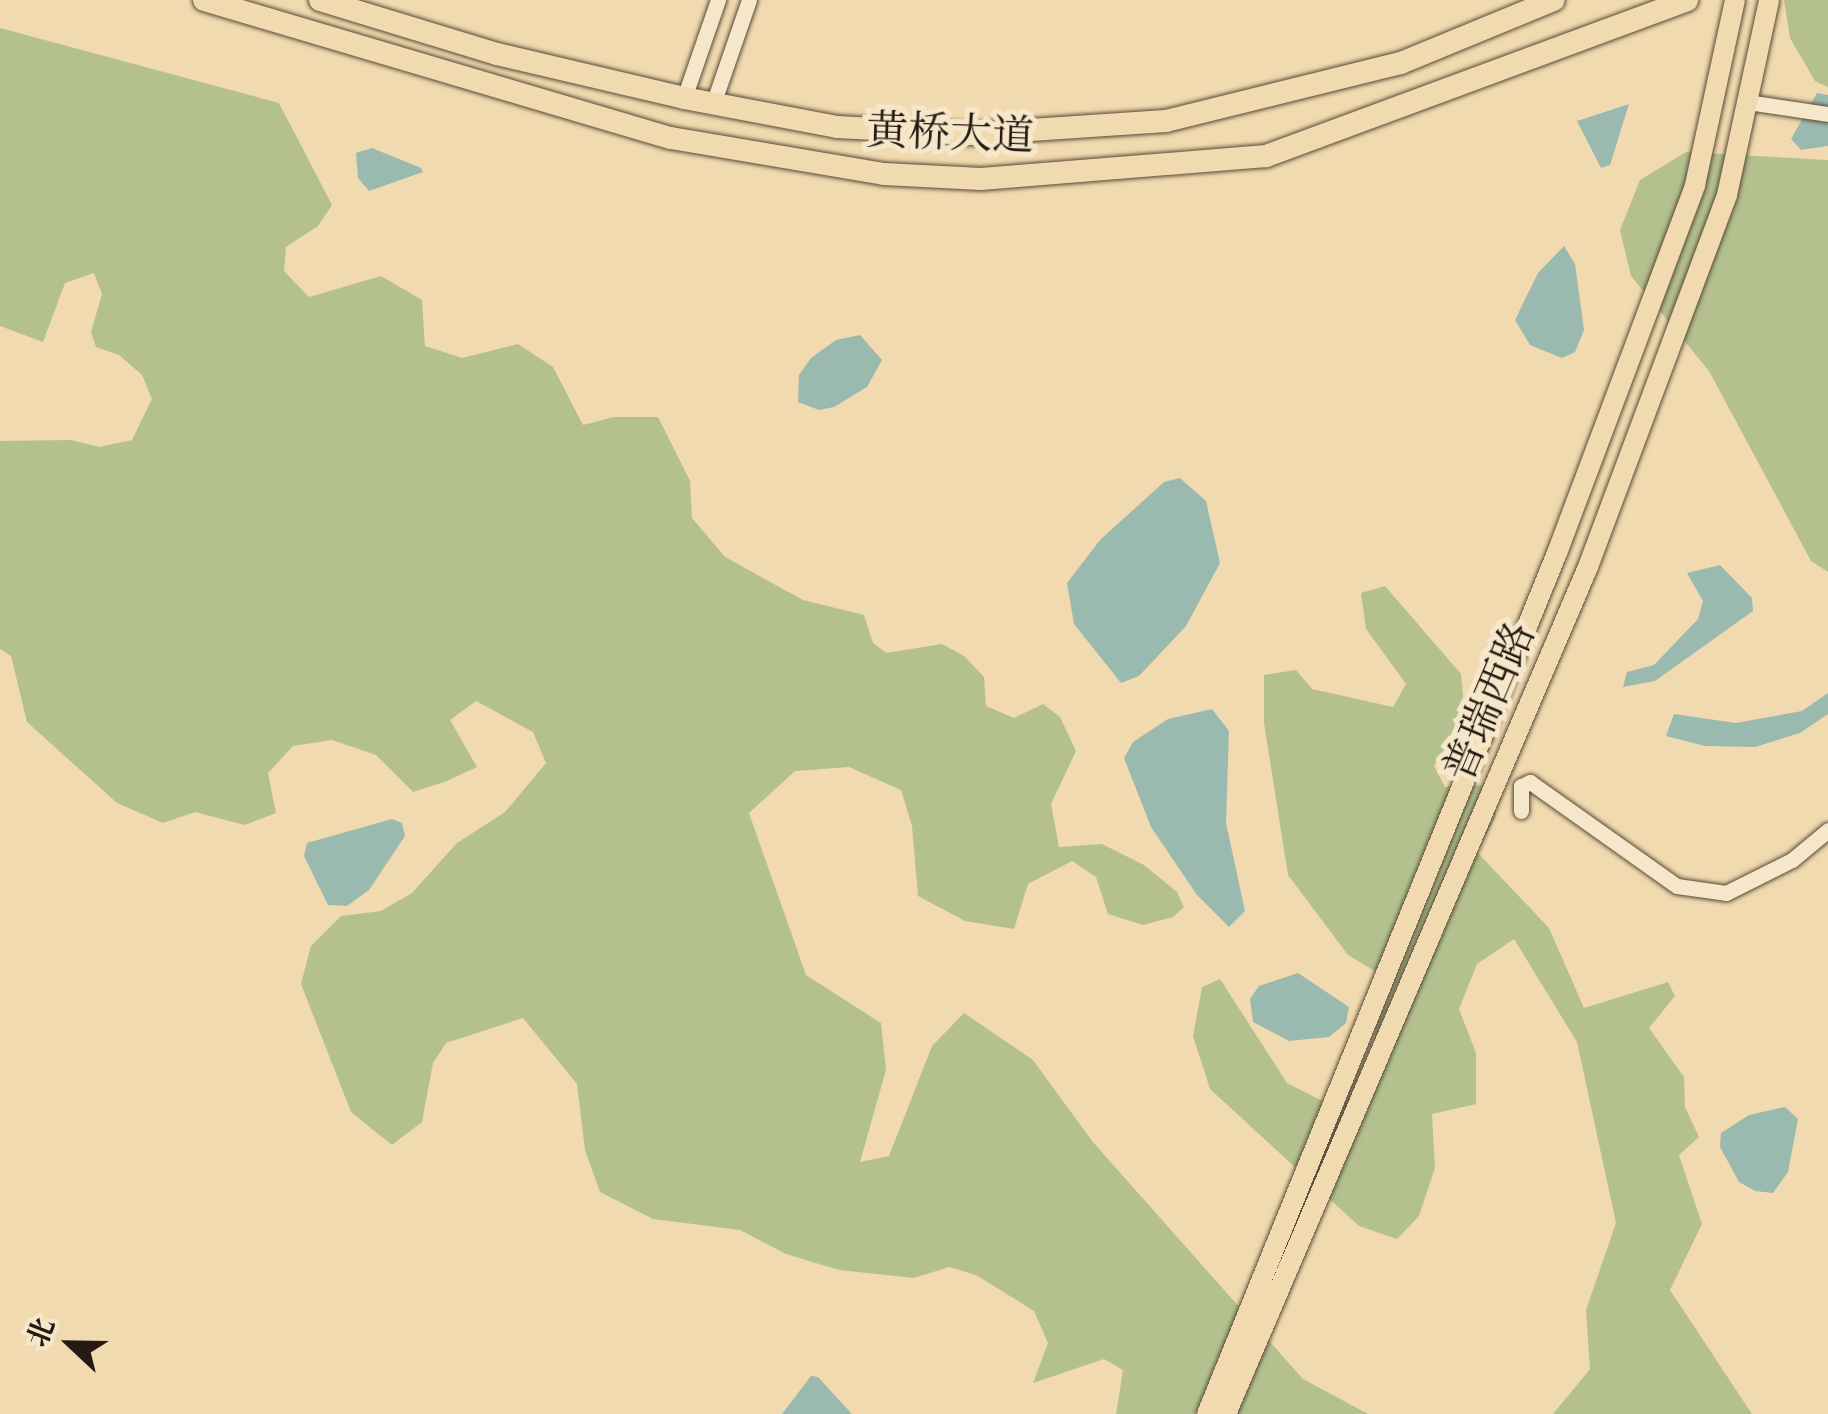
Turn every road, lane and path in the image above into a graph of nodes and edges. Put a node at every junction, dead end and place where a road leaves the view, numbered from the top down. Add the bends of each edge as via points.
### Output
1 (204, 0) edge
2 (320, 0) edge
3 (718, 0) edge
4 (749, 0) edge
5 (1554, 0) edge
6 (1687, 0) edge
7 (1734, 0) edge
8 (1770, 0) edge
9 (684, 98) junction
10 (1747, 102) junction
11 (712, 104) junction
12 (1828, 114) edge
13 (1521, 811) dead end
14 (1828, 830) edge
15 (1207, 1414) edge
16 (1226, 1414) edge

1 - 6 highway, 黄桥大道 via 671,138 884,174 981,179 1266,156
2 - 9 highway, 黄桥大道 via 497,54
3 - 9 street
4 - 11 street
5 - 11 highway, 黄桥大道 via 1401,63 1166,121 971,134 837,127
7 - 15 main road, 普瑞西路 via 1688,204 1556,554
8 - 10 main road, 普瑞西路
9 - 11 highway, 黄桥大道
10 - 12 street
10 - 16 main road, 普瑞西路 via 1728,195 1588,567
13 - 14 street via 1521,786 1530,782 1676,886 1726,893 1792,860

